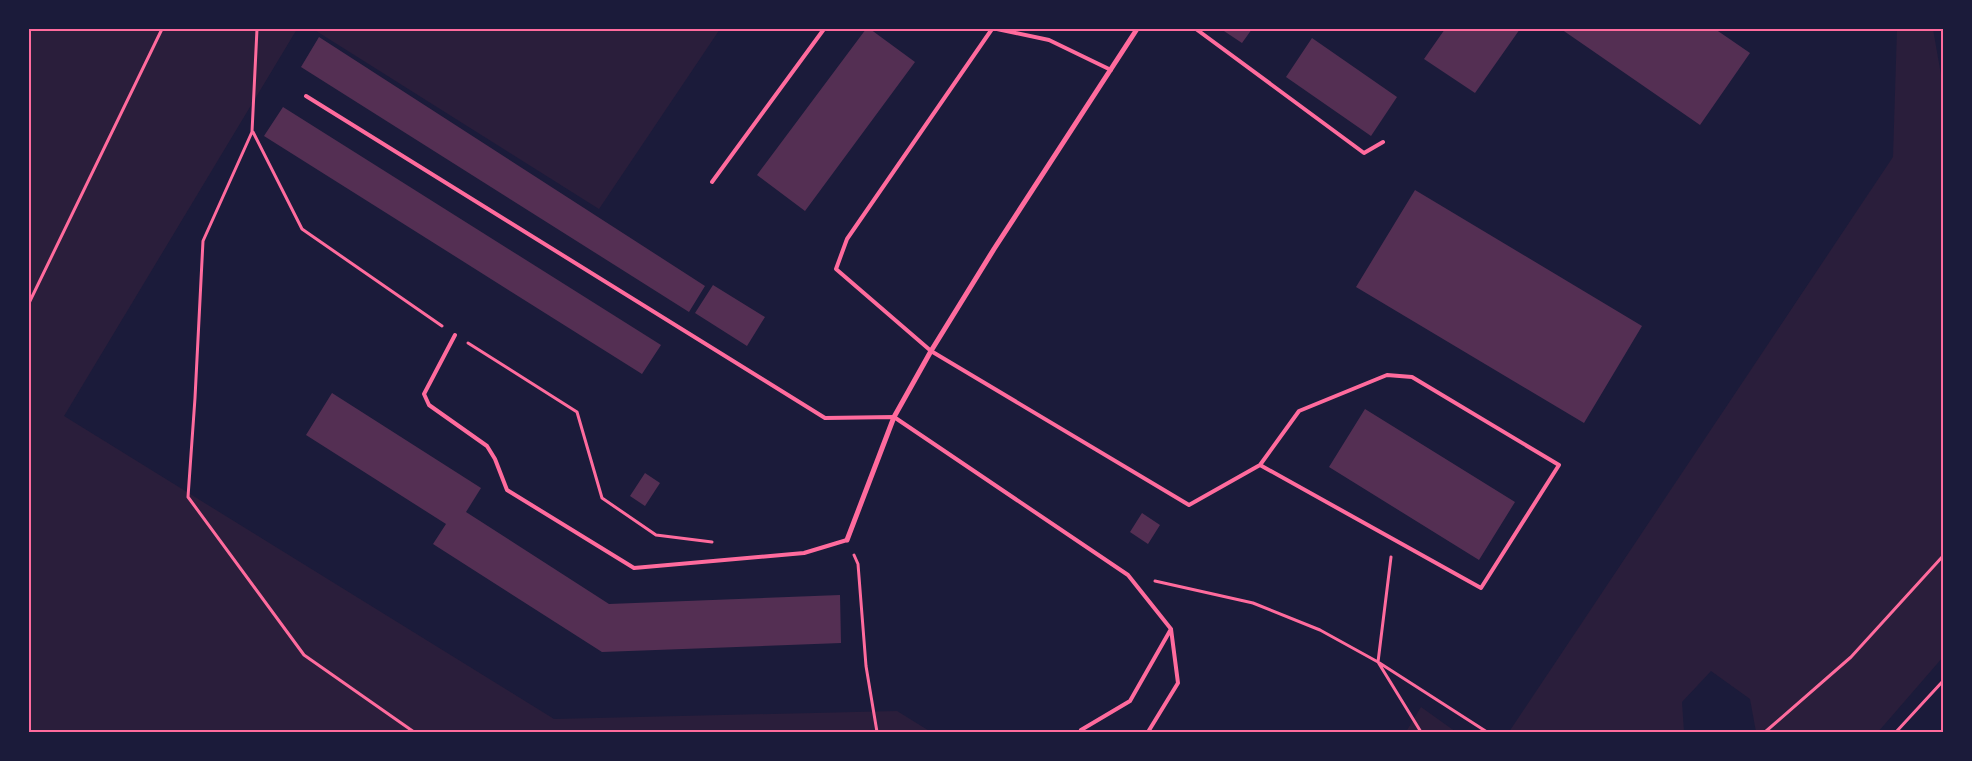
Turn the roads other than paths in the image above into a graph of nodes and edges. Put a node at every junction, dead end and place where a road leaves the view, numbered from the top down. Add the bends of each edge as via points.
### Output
1 (824, 29) edge
2 (992, 29) edge
3 (997, 29) edge
4 (1137, 29) edge
5 (1196, 29) edge
6 (1112, 70) junction
7 (306, 96) dead end
8 (1383, 142) dead end
9 (712, 182) dead end
10 (455, 335) road end
11 (931, 351) junction
12 (894, 417) junction
13 (1260, 465) junction
14 (847, 540) joint
15 (1171, 630) junction
16 (1080, 732) edge
17 (1148, 732) edge

1 - 9 lane
2 - 11 lane via 847,239 836,270
3 - 6 lane via 1049,40
4 - 6 street
5 - 8 lane via 1364,153
6 - 11 street
7 - 12 lane via 825,418
10 - 14 lane via 424,394 428,405 487,446 506,490 634,568 804,553
11 - 12 street
11 - 13 lane via 1189,505
12 - 14 street
12 - 15 lane via 1128,575
13 - 13 lane via 1300,411 1387,375 1412,377 1559,465 1481,588
15 - 16 lane via 1130,701
15 - 17 lane via 1178,683

